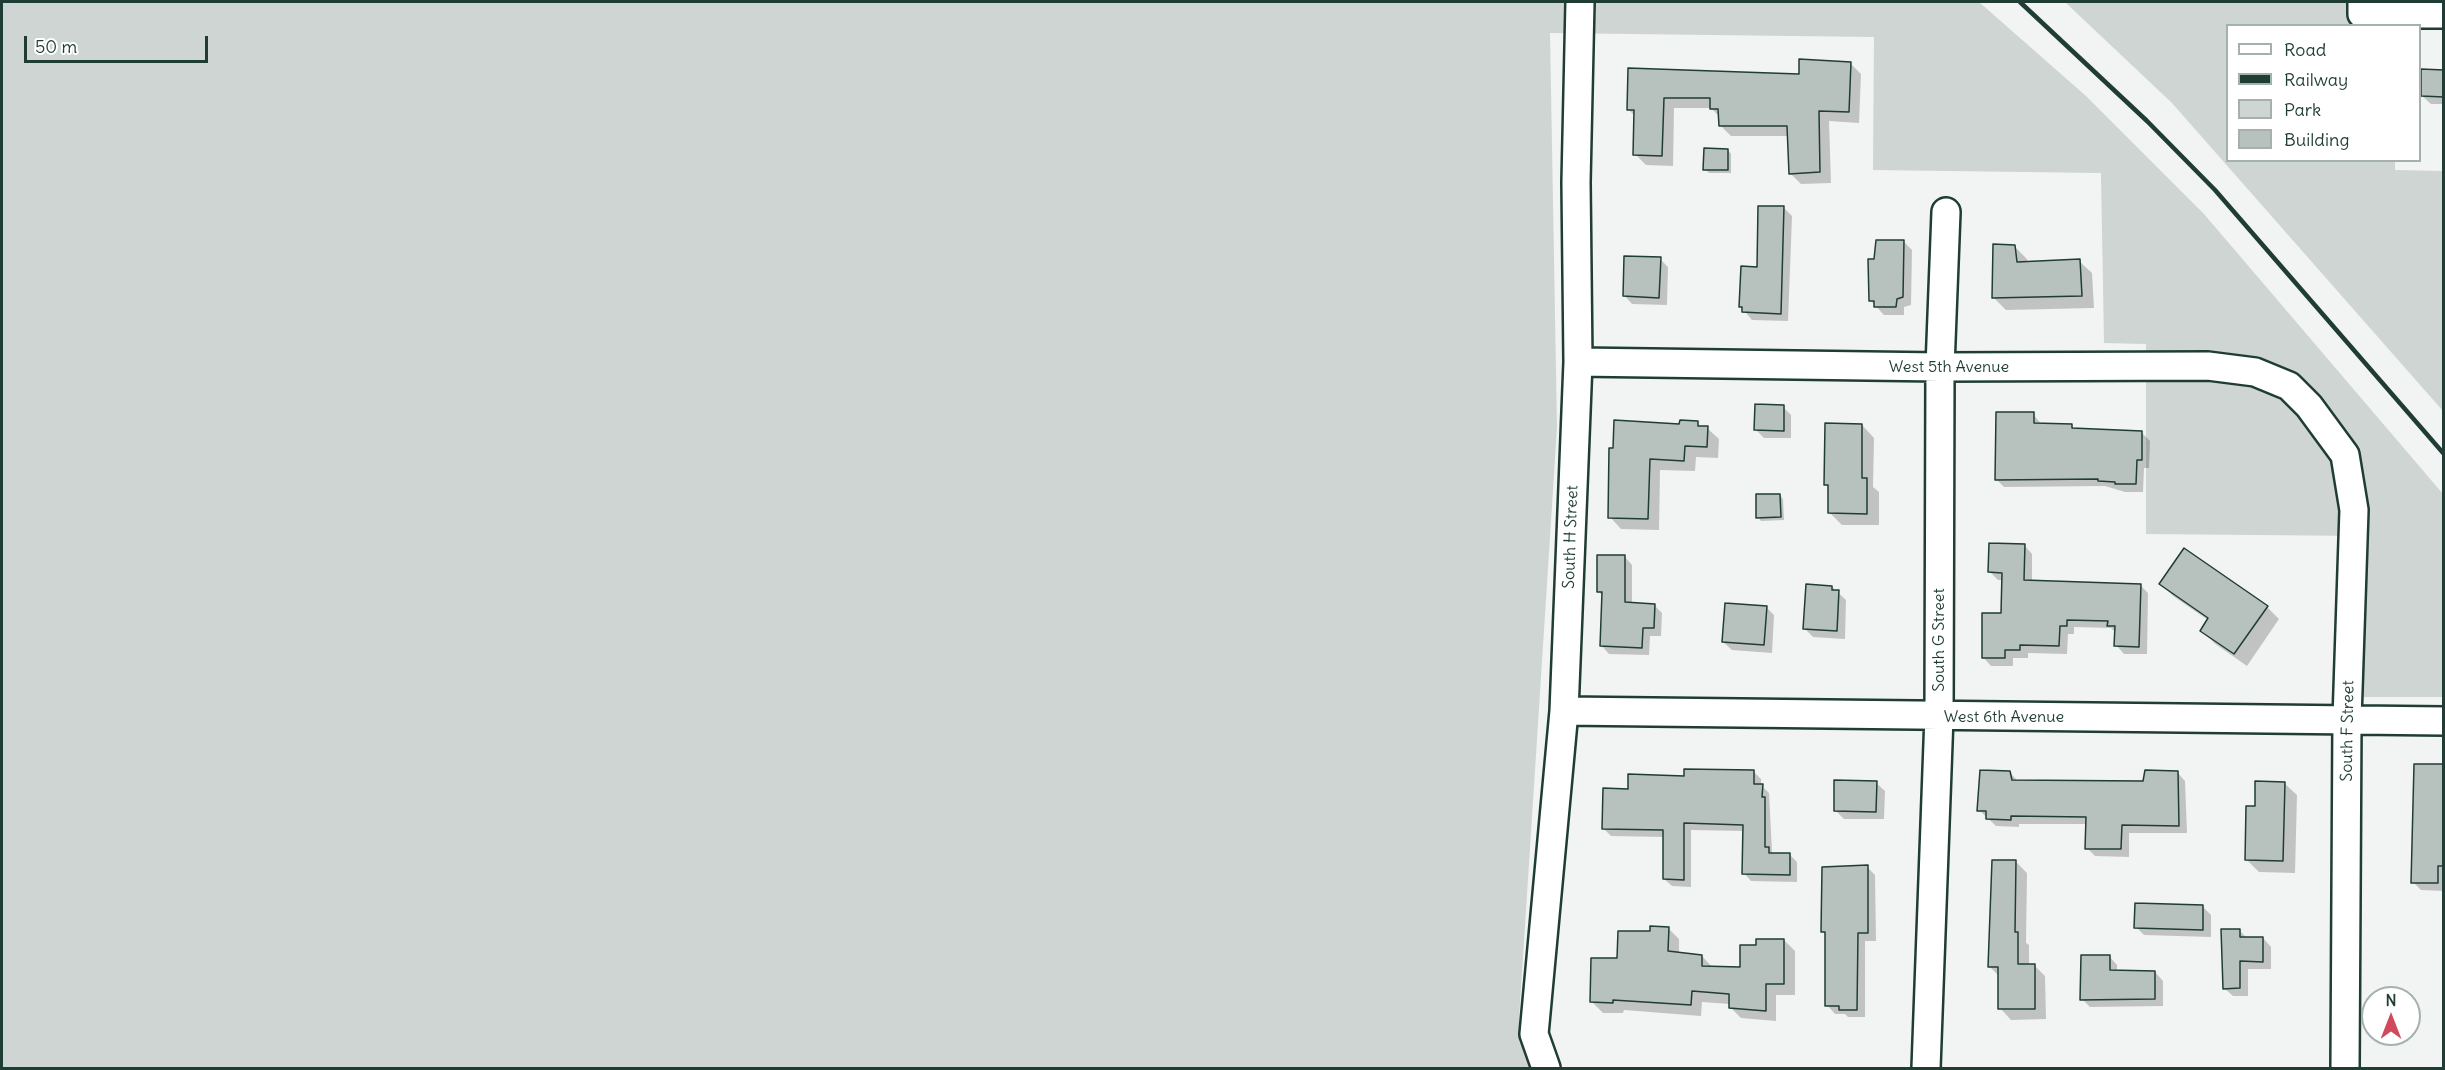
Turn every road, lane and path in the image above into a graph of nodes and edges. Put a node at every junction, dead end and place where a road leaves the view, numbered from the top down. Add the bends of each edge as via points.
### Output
1 (1580, 2) edge
2 (2362, 8) edge
3 (2444, 14) edge
4 (1946, 212) dead end
5 (1578, 362) junction
6 (1940, 367) junction
7 (2309, 406) joint
8 (1564, 711) junction
9 (1939, 716) junction
10 (2347, 719) junction
11 (2444, 721) edge
12 (1546, 1068) edge
13 (1926, 1068) edge
14 (2345, 1068) edge

1 - 5 street, South H Street
2 - 3 street
4 - 6 street, South G Street
5 - 6 street, West 5th Avenue
5 - 8 street, South H Street
6 - 7 street, West 5th Avenue via 2208,366 2255,372 2289,386
6 - 9 street, South G Street
7 - 10 street, South F Street via 2345,455 2354,510
8 - 9 street, West 6th Avenue
8 - 12 street, South H Street via 1534,1034
9 - 10 street, West 6th Avenue
9 - 13 street, South G Street
10 - 11 street, West 6th Avenue
10 - 14 street, South F Street

